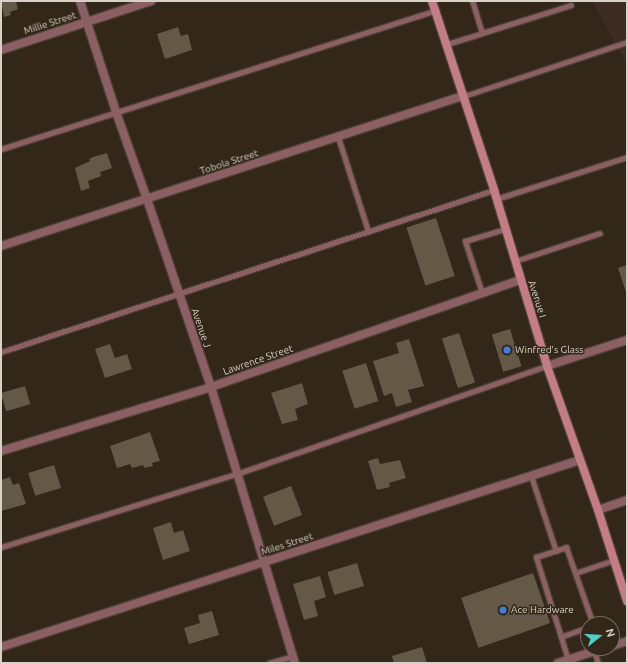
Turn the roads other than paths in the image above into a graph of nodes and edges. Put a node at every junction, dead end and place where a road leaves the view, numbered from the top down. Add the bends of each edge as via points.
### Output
1 (80, 1) edge
2 (151, 1) edge
3 (432, 1) edge
4 (472, 1) edge
5 (571, 5) dead end
6 (436, 10) junction
7 (87, 22) junction
8 (482, 33) junction
9 (627, 42) edge
10 (447, 44) junction
11 (1, 50) edge
12 (464, 96) junction
13 (116, 112) junction
14 (338, 137) junction
15 (1, 149) edge
16 (627, 157) edge
17 (494, 190) junction
18 (147, 199) junction
19 (496, 199) junction
20 (505, 228) junction
21 (368, 231) junction
22 (600, 233) dead end
23 (1, 246) edge
24 (515, 261) junction
25 (520, 280) junction
26 (482, 293) junction
27 (179, 294) junction
28 (627, 340) edge
29 (1, 352) edge
30 (547, 366) junction
31 (210, 387) junction
32 (1, 451) edge
33 (580, 460) junction
34 (236, 474) junction
35 (531, 476) junction
36 (627, 500) edge
37 (598, 510) junction
38 (1, 547) edge
39 (556, 551) junction
40 (614, 560) junction
41 (263, 562) junction
42 (575, 573) junction
43 (627, 601) edge
44 (590, 616) edge
45 (580, 631) edge
46 (561, 637) junction
47 (1, 647) edge
48 (580, 656) edge
49 (294, 659) edge
50 (568, 660) junction
51 (269, 663) edge
52 (558, 663) edge

1 - 7 street, Avenue J
2 - 7 street, Millie Street
3 - 6 main road, Avenue I
4 - 8 lane
5 - 8 lane
6 - 10 main road, Avenue I
6 - 13 lane
7 - 11 street, Millie Street
7 - 13 street, Avenue J
8 - 10 lane
9 - 12 lane
10 - 12 main road, Avenue I
12 - 14 street, Tobola Street
12 - 17 main road, Avenue I
13 - 15 lane
13 - 18 street, Avenue J
14 - 18 street, Tobola Street
14 - 21 lane
16 - 19 lane
17 - 19 main road, Avenue I
17 - 21 lane
18 - 23 street, Tobola Street
18 - 27 street, Avenue J
19 - 20 main road, Avenue I
20 - 24 main road, Avenue I
20 - 26 lane via 465,241
21 - 27 lane
22 - 24 lane
24 - 25 main road, Avenue I
25 - 26 street, Lawrence Street
25 - 30 main road, Avenue I
26 - 31 street, Lawrence Street
27 - 29 lane
27 - 31 street, Avenue J
28 - 30 street
30 - 33 main road, Avenue I
30 - 34 lane
31 - 32 street, Lawrence Street
31 - 34 street, Avenue J
33 - 35 street, Miles Street
33 - 37 main road, Avenue I
34 - 38 lane
34 - 41 street, Avenue J
35 - 39 lane
35 - 41 street, Miles Street
36 - 37 street
37 - 40 main road, Avenue I
39 - 42 lane via 566,547
39 - 46 lane via 536,557
40 - 42 lane
40 - 43 main road, Avenue I
41 - 47 street, Miles Street
41 - 49 street, Avenue J
42 - 44 lane
45 - 46 lane
46 - 50 lane
48 - 50 street
49 - 51 lane
50 - 52 street

